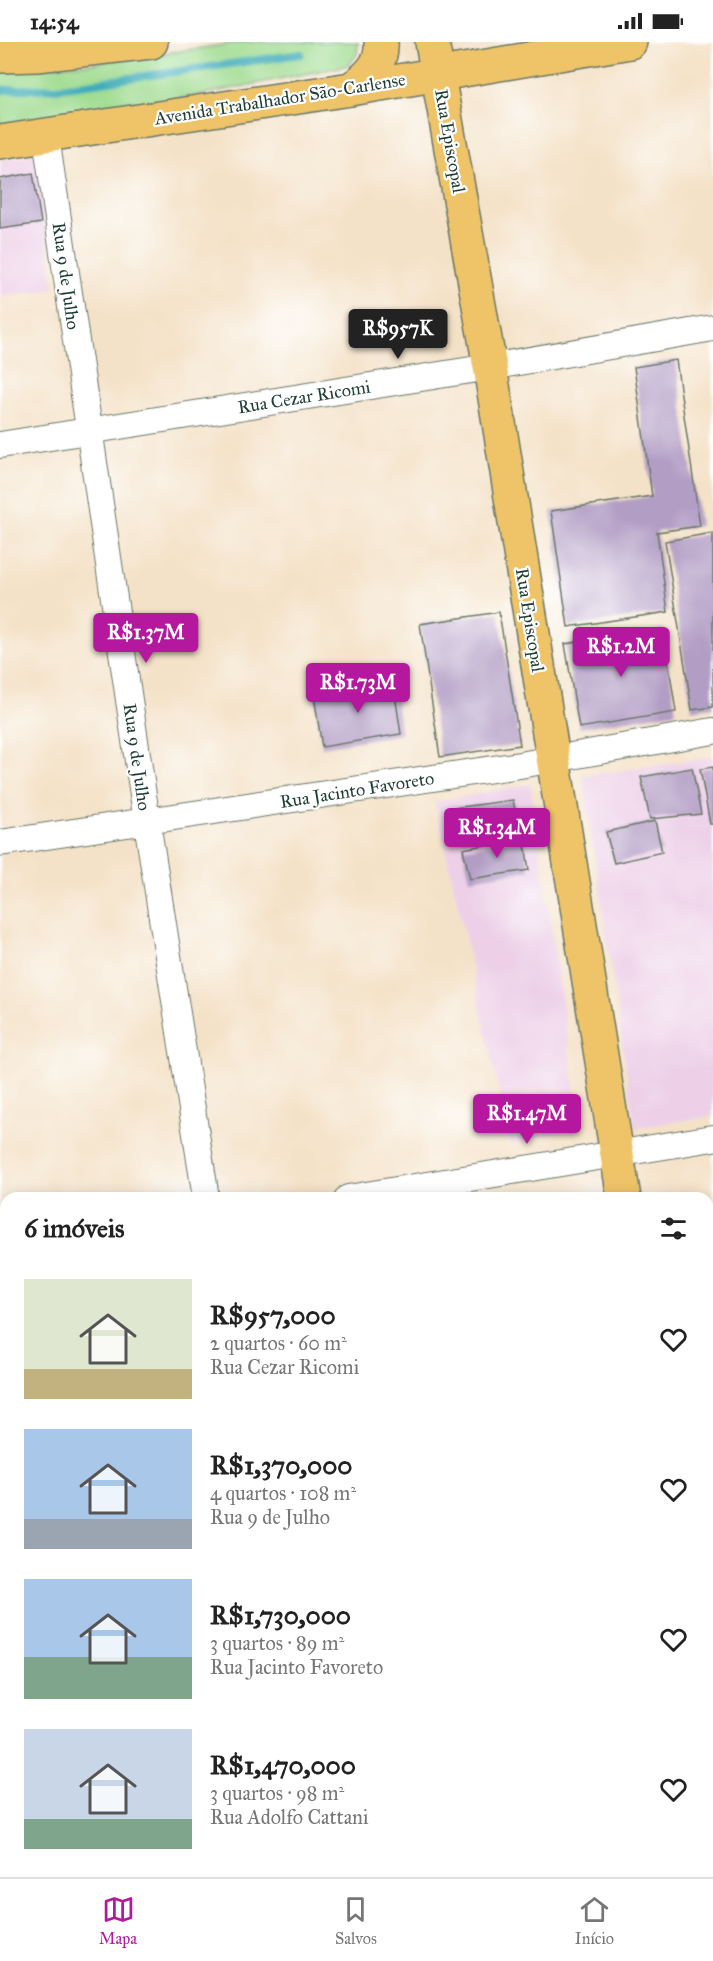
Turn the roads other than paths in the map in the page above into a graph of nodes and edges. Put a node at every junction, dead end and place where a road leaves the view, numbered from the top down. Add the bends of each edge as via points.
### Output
1 (151, 42) edge
2 (381, 42) edge
3 (432, 42) edge
4 (630, 42) edge
5 (36, 49) edge
6 (0, 56) edge
7 (438, 74) junction
8 (351, 89) junction
9 (46, 136) junction
10 (0, 142) edge
11 (713, 328) edge
12 (490, 367) junction
13 (88, 431) junction
14 (0, 445) edge
15 (713, 731) edge
16 (551, 759) junction
17 (147, 822) junction
18 (0, 843) edge
19 (713, 1138) edge
20 (616, 1153) junction
21 (205, 1192) edge
22 (384, 1192) edge
23 (623, 1192) edge

1 - 5 main road
2 - 8 main road via 377,65
3 - 7 main road, Rua Episcopal
4 - 7 main road, Avenida Trabalhador São-Carlense
5 - 6 main road
7 - 8 main road, Avenida Trabalhador São-Carlense
7 - 12 main road, Rua Episcopal
8 - 9 main road, Avenida Trabalhador São-Carlense
9 - 10 main road, Avenida Trabalhador São-Carlense
9 - 13 street, Rua 9 de Julho
11 - 12 street, Rua Cezar Ricomi
12 - 13 street, Rua Cezar Ricomi
12 - 16 main road, Rua Episcopal
13 - 14 street, Rua Cezar Ricomi
13 - 17 street, Rua 9 de Julho
15 - 16 street, Rua Jacinto Favoreto
16 - 17 street, Rua Jacinto Favoreto
16 - 20 main road, Rua Episcopal
17 - 18 street, Rua Jacinto Favoreto
17 - 21 street, Rua 9 de Julho
19 - 20 street
20 - 22 street
20 - 23 main road, Rua Episcopal

